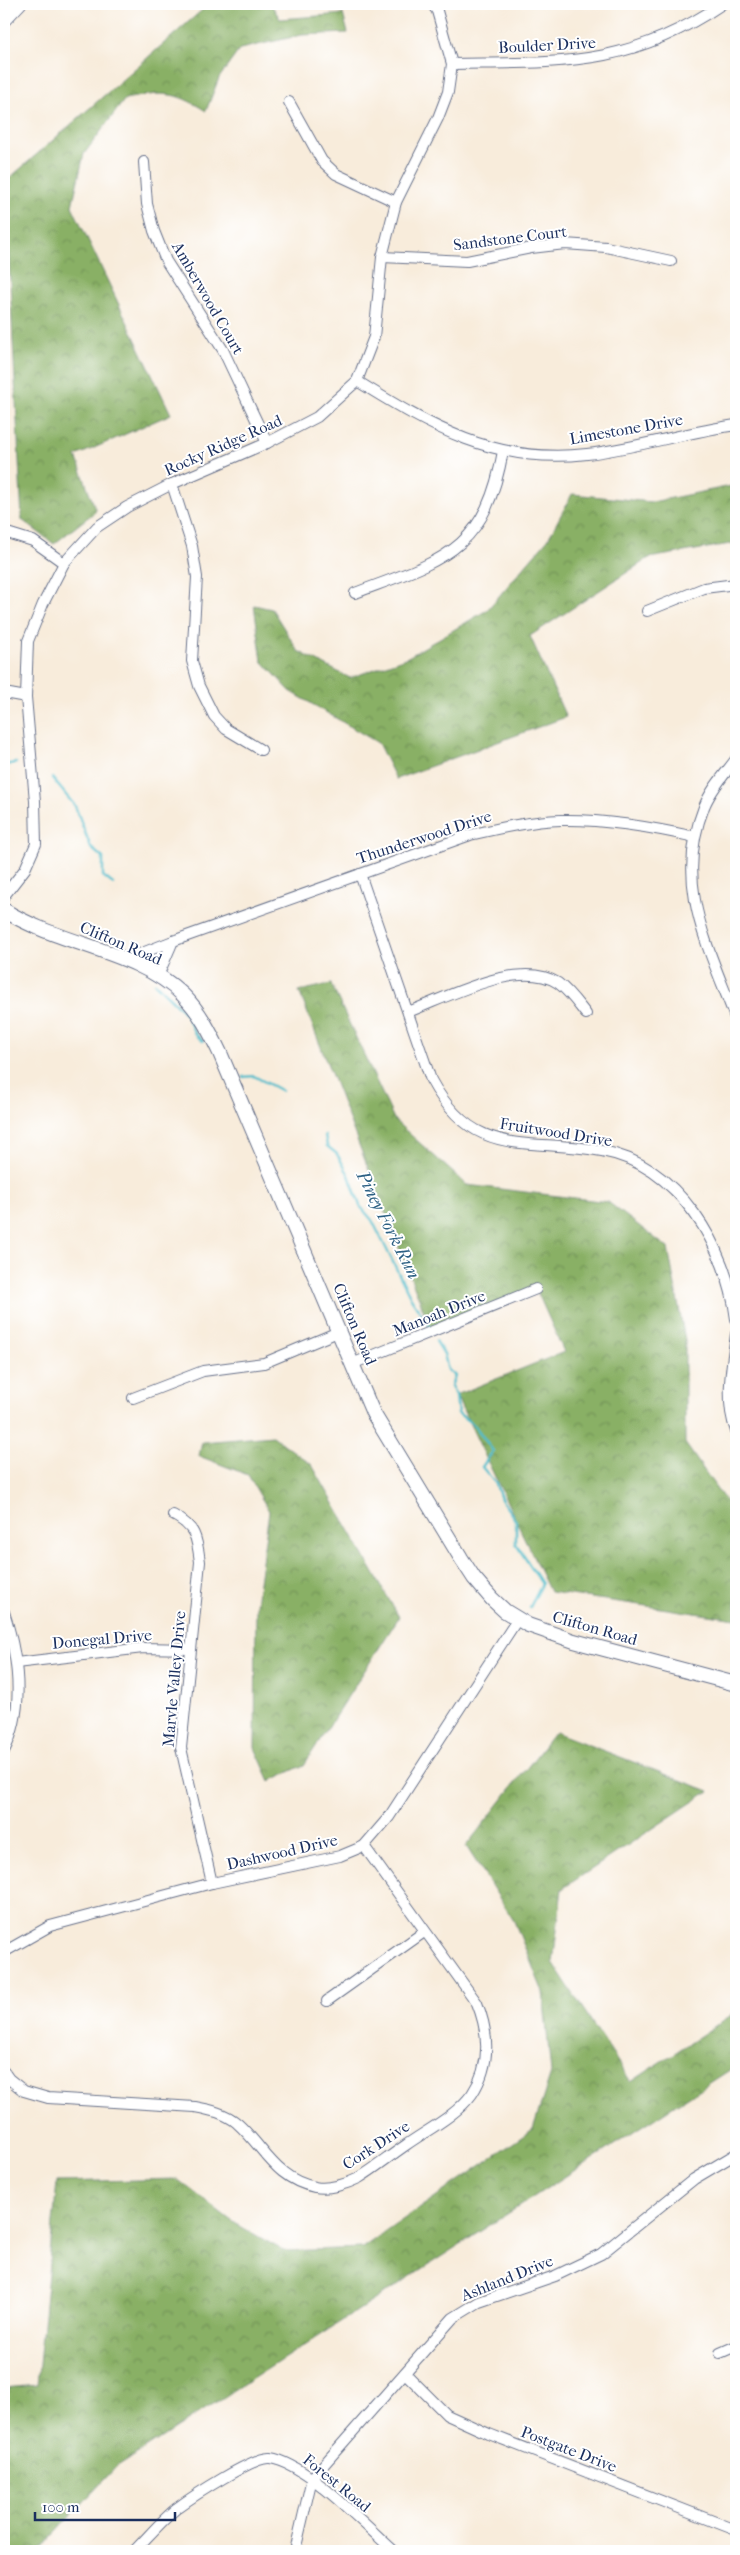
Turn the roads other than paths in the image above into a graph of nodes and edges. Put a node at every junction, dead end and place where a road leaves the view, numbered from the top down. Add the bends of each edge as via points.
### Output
1 (21, 4) edge
2 (432, 4) edge
3 (722, 4) edge
4 (4, 22) edge
5 (452, 64) junction
6 (289, 102) dead end
7 (144, 162) dead end
8 (396, 202) junction
9 (382, 257) junction
10 (671, 261) dead end
11 (358, 381) junction
12 (736, 425) edge
13 (267, 443) junction
14 (503, 451) junction
15 (172, 484) junction
16 (4, 532) edge
17 (64, 563) junction
18 (736, 584) edge
19 (355, 593) dead end
20 (647, 611) dead end
21 (4, 693) edge
22 (26, 698) junction
23 (262, 750) dead end
24 (736, 759) edge
25 (695, 837) junction
26 (360, 874) junction
27 (4, 896) edge
28 (4, 910) edge
29 (173, 941) junction
30 (124, 960) junction
31 (158, 976) junction
32 (408, 1012) junction
33 (586, 1014) dead end
34 (736, 1020) edge
35 (536, 1289) dead end
36 (736, 1319) edge
37 (338, 1332) junction
38 (736, 1334) edge
39 (352, 1364) junction
40 (133, 1398) dead end
41 (736, 1431) edge
42 (173, 1515) dead end
43 (4, 1612) edge
44 (517, 1620) junction
45 (190, 1649) junction
46 (16, 1662) junction
47 (736, 1684) edge
48 (4, 1751) edge
49 (364, 1846) junction
50 (212, 1883) junction
51 (424, 1932) junction
52 (4, 1952) edge
53 (327, 2001) dead end
54 (4, 2072) edge
55 (736, 2154) edge
56 (736, 2346) edge
57 (720, 2353) dead end
58 (405, 2374) junction
59 (312, 2478) junction
60 (736, 2530) edge
61 (134, 2551) edge
62 (295, 2551) edge
63 (394, 2551) edge

1 - 4 street
2 - 5 street, Rocky Ridge Road via 437,11
3 - 5 street, Boulder Drive via 666,37 604,57
5 - 8 street, Rocky Ridge Road via 448,92 438,118
6 - 8 street via 322,161 336,174
7 - 13 street, Amberwood Court via 147,204 166,261 222,350
8 - 9 street, Rocky Ridge Road
9 - 10 street, Sandstone Court via 467,261 565,244 606,247
9 - 11 street, Rocky Ridge Road via 374,337
11 - 13 street, Rocky Ridge Road via 317,417
11 - 14 street, Limestone Drive via 416,418 454,436
12 - 14 street, Limestone Drive via 587,454 544,456
13 - 15 street, Rocky Ridge Road
14 - 19 street via 494,492 487,510 471,534 446,556
15 - 17 street, Rocky Ridge Road via 96,527
15 - 23 street via 192,546 197,577 192,661 199,686 214,716 226,729
16 - 17 street via 33,541
17 - 22 street, Rocky Ridge Road via 28,641
18 - 20 street via 704,588
21 - 22 street
22 - 27 street, Rocky Ridge Road via 36,801 36,844 25,869
24 - 25 street via 704,805
25 - 26 street, Thunderwood Drive via 609,822 561,820 519,824 470,835
25 - 34 street via 692,894
26 - 29 street, Thunderwood Drive
26 - 32 street, Fruitwood Drive
28 - 30 main road, Clifton Road via 52,934
29 - 30 street, Thunderwood Drive
29 - 31 street
30 - 31 main road, Clifton Road
31 - 37 main road, Clifton Road via 192,1005 213,1038
32 - 33 street via 505,976 524,973 544,976 558,983
32 - 36 street, Fruitwood Drive via 431,1080 456,1116 475,1131 519,1143 604,1151 652,1172 669,1185 688,1203 702,1224 728,1278
35 - 39 street, Manoah Drive
37 - 39 main road, Clifton Road
37 - 40 street via 264,1363 203,1371
38 - 41 street via 731,1403
39 - 44 main road, Clifton Road via 381,1429 474,1578
42 - 45 street, Marvle Valley Drive via 187,1523 197,1540 200,1562
43 - 46 street
44 - 47 main road, Clifton Road via 559,1637
44 - 49 street, Dashwood Drive via 389,1817
45 - 46 street, Donegal Drive via 143,1648
45 - 50 street, Marvle Valley Drive via 181,1748
46 - 48 street via 18,1690
49 - 50 street, Dashwood Drive via 340,1856
49 - 51 street, Cork Drive
50 - 52 street, Dashwood Drive via 50,1926
51 - 53 street
51 - 54 street, Cork Drive via 477,2003 485,2024 487,2051 482,2073 472,2094 456,2110 358,2178 337,2186 318,2188 296,2183 279,2170 237,2123 219,2112 195,2107 48,2098 24,2091
55 - 58 street, Ashland Drive via 694,2179 601,2254 555,2276 479,2302 453,2318
56 - 57 street
58 - 59 street, Ashland Drive
58 - 60 street, Postgate Drive via 447,2415
59 - 61 street, Forest Road via 291,2464 269,2458 246,2464 177,2508
59 - 62 street, Ashland Drive
59 - 63 street, Forest Road

